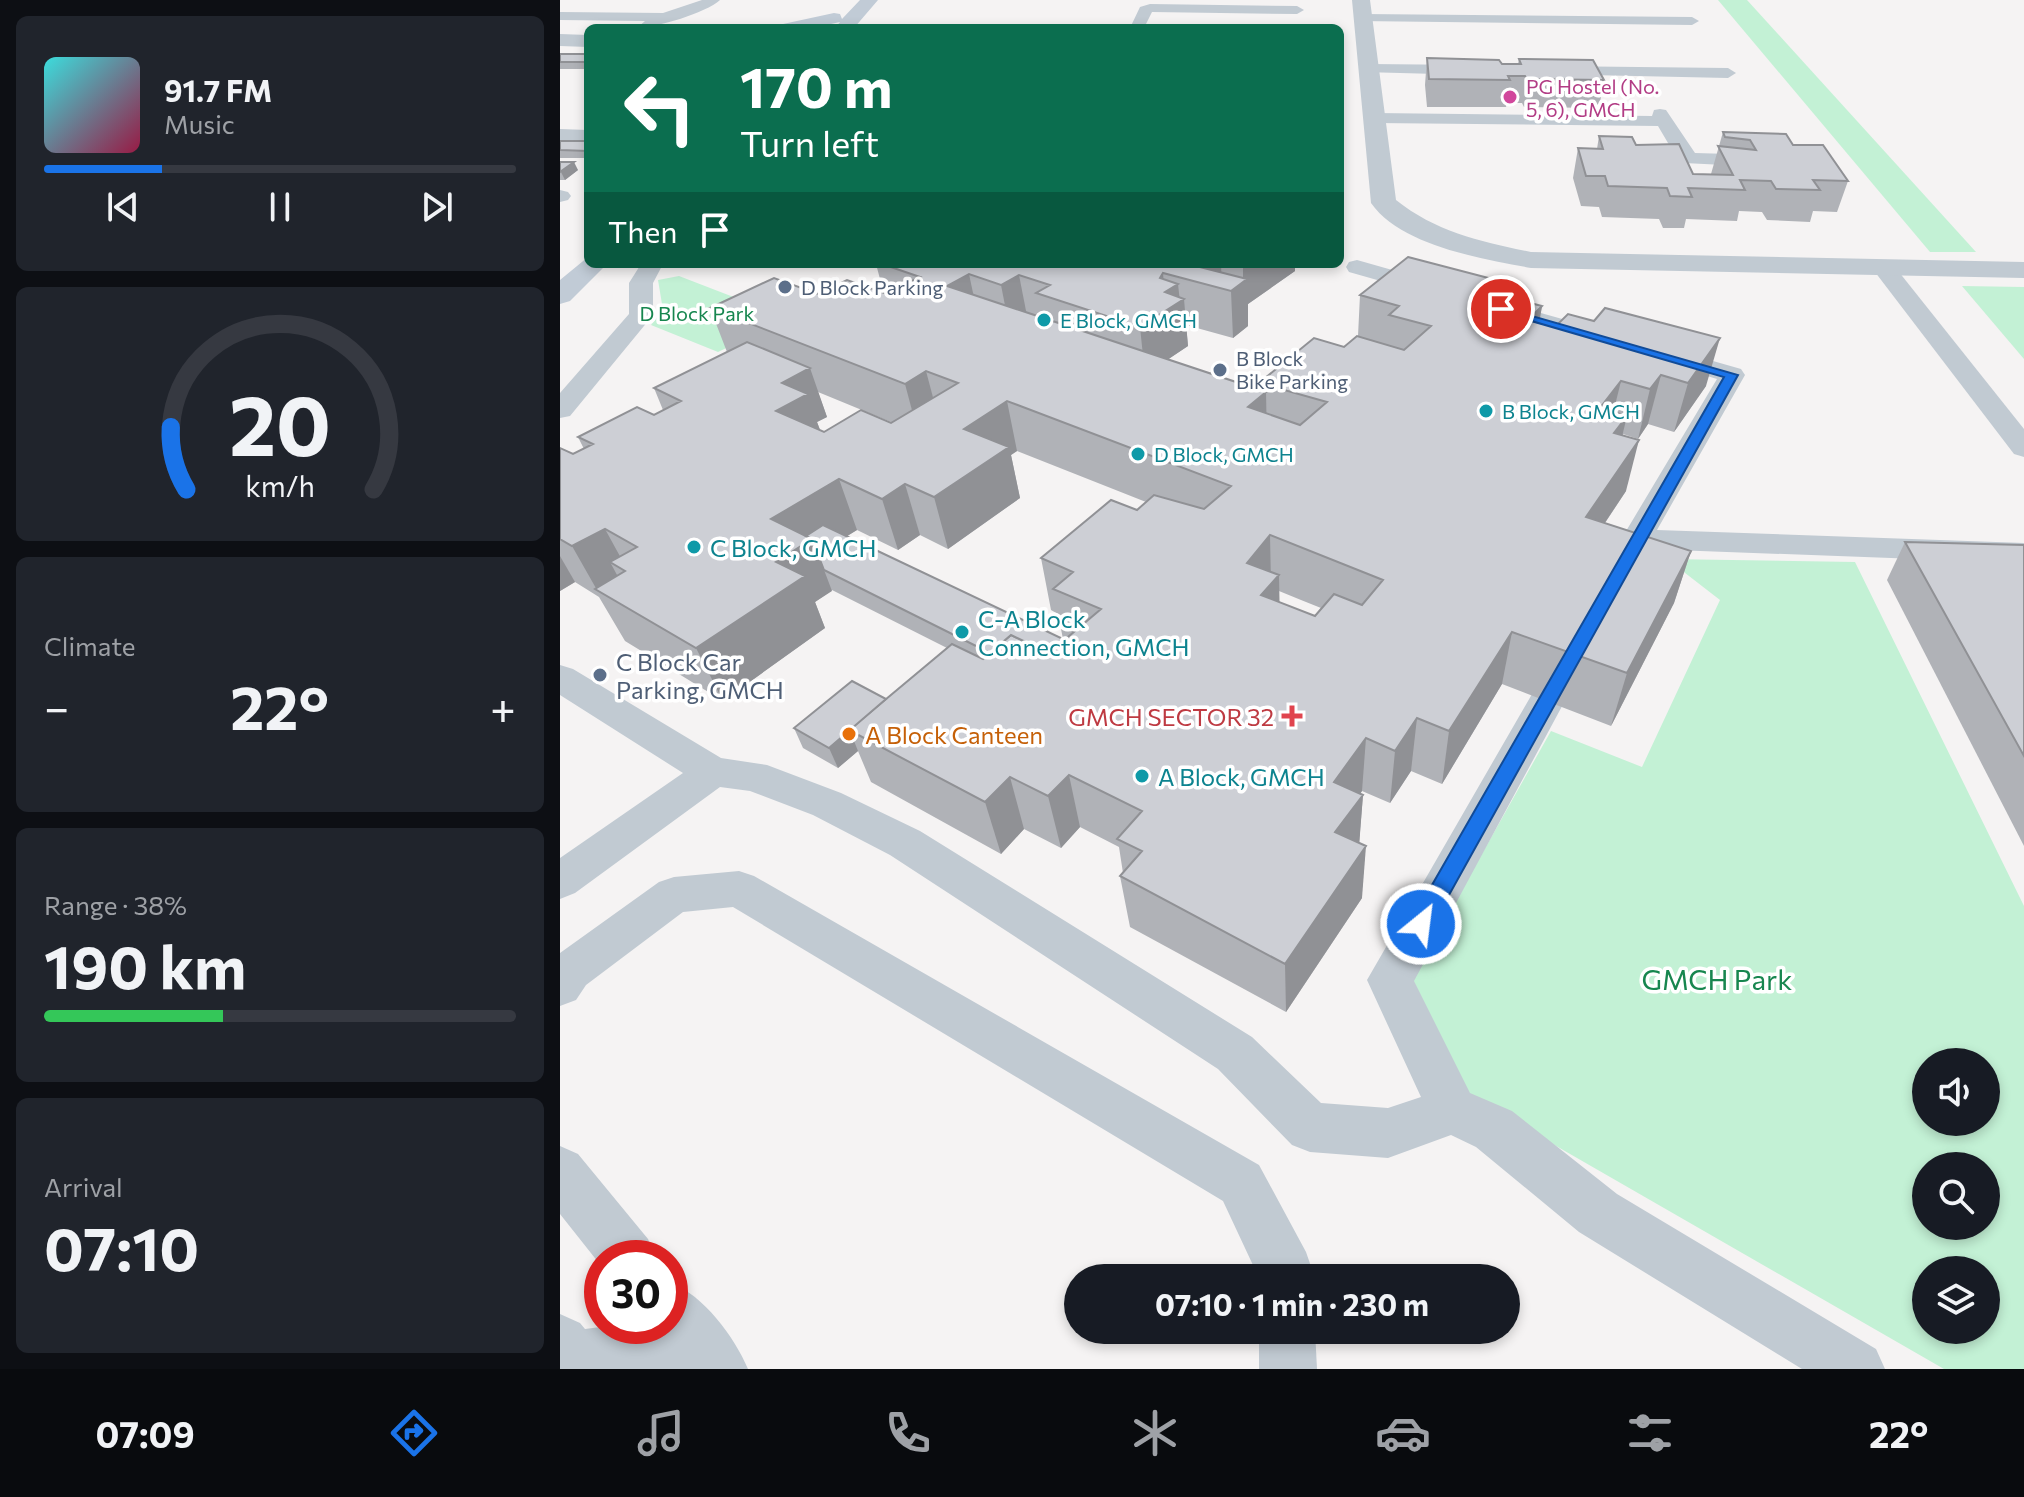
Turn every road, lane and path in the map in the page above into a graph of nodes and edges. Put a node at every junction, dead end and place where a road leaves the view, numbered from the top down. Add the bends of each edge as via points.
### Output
1 (713, 0) edge
2 (855, 0) edge
3 (869, 0) edge
4 (1524, 0) edge
5 (1230, 4) edge
6 (1362, 9) edge
7 (1297, 10) dead end
8 (560, 16) edge
9 (663, 17) junction
10 (1531, 20) junction
11 (1692, 21) dead end
12 (651, 24) edge
13 (839, 24) edge
14 (840, 24) edge
15 (1139, 24) edge
16 (560, 40) edge
17 (584, 41) edge
18 (1363, 57) junction
19 (1496, 70) edge
20 (1528, 71) edge
21 (1636, 72) junction
22 (1728, 73) dead end
23 (1375, 118) junction
24 (1675, 130) junction
25 (584, 134) edge
26 (560, 135) edge
27 (1770, 161) edge
28 (584, 242) edge
29 (560, 263) edge
30 (1357, 267) dead end
31 (1883, 267) junction
32 (589, 268) edge
33 (650, 268) edge
34 (2024, 270) edge
35 (1447, 293) edge
36 (560, 295) edge
37 (1477, 302) edge
38 (560, 410) edge
39 (2024, 448) edge
40 (1636, 539) junction
41 (2024, 553) edge
42 (560, 678) edge
43 (713, 772) junction
44 (560, 881) edge
45 (560, 986) edge
46 (1452, 1110) junction
47 (560, 1172) edge
48 (615, 1240) edge
49 (1283, 1264) edge
50 (695, 1340) edge
51 (560, 1343) edge
52 (1287, 1344) edge
53 (1288, 1369) edge
54 (1856, 1369) edge

1 - 9 street
2 - 13 main road
3 - 14 main road
4 - 10 street
5 - 7 street
5 - 15 street via 1150,8
6 - 10 street
6 - 18 street
8 - 9 street
9 - 12 street
10 - 11 street via 1568,27
16 - 17 street
18 - 19 street
18 - 23 street
20 - 21 street via 1588,65
21 - 22 street
21 - 24 street
23 - 24 street
23 - 31 street via 1384,203 1403,221 1434,236 1531,260
24 - 27 street via 1691,159
25 - 26 street
28 - 29 main road
30 - 35 street
31 - 34 street
31 - 39 street
32 - 36 main road
33 - 38 street via 641,283 641,315
37 - 40 street via 1732,375
40 - 41 street
40 - 46 street via 1390,980
42 - 43 street
43 - 44 street
43 - 46 street via 753,776 827,804 905,843 1235,1053 1310,1127 1388,1133
45 - 49 street via 570,971 674,895 739,889 1241,1183
46 - 54 street via 1494,1129 1598,1213
47 - 48 street
50 - 51 street via 572,1360
52 - 53 street

